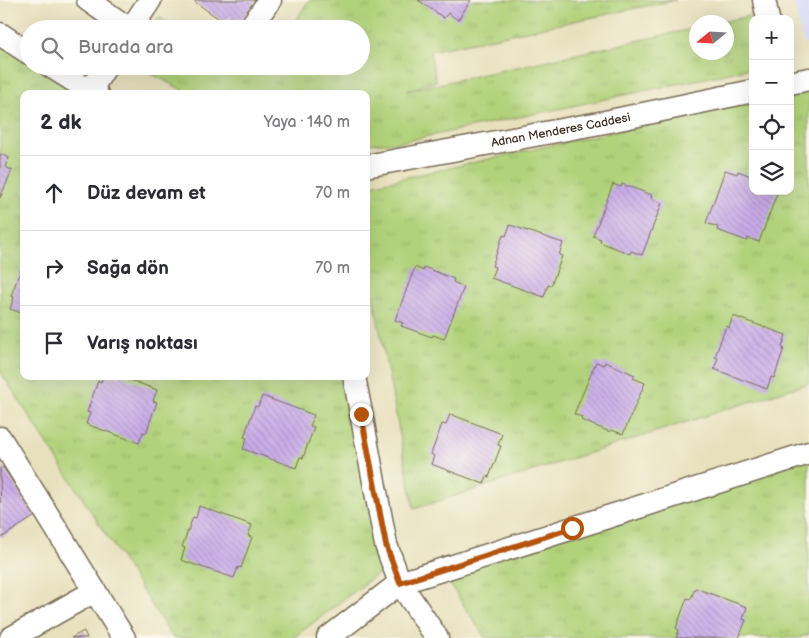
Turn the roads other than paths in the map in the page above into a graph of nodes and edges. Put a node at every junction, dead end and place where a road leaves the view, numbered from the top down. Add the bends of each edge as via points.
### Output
1 (88, 0) edge
2 (150, 0) edge
3 (270, 0) edge
4 (764, 0) edge
5 (767, 15) edge
6 (117, 20) edge
7 (136, 20) edge
8 (255, 20) edge
9 (0, 34) edge
10 (20, 47) edge
11 (65, 75) edge
12 (102, 75) edge
13 (809, 79) edge
14 (794, 82) edge
15 (90, 90) edge
16 (94, 90) edge
17 (749, 91) edge
18 (370, 165) edge
19 (355, 380) edge
20 (0, 438) edge
21 (809, 453) edge
22 (400, 583) junction
23 (95, 592) junction
24 (0, 633) edge
25 (3, 638) edge
26 (11, 638) edge
27 (124, 638) edge
28 (328, 638) edge
29 (438, 638) edge

1 - 6 street
2 - 7 street
3 - 8 street
4 - 5 street
9 - 10 street
11 - 15 street
12 - 16 street
13 - 14 street
17 - 18 street, Adnan Menderes Caddesi
19 - 22 street via 386,545
20 - 23 street
21 - 22 street
22 - 28 street
22 - 29 street
23 - 26 street
23 - 27 street
24 - 25 street

